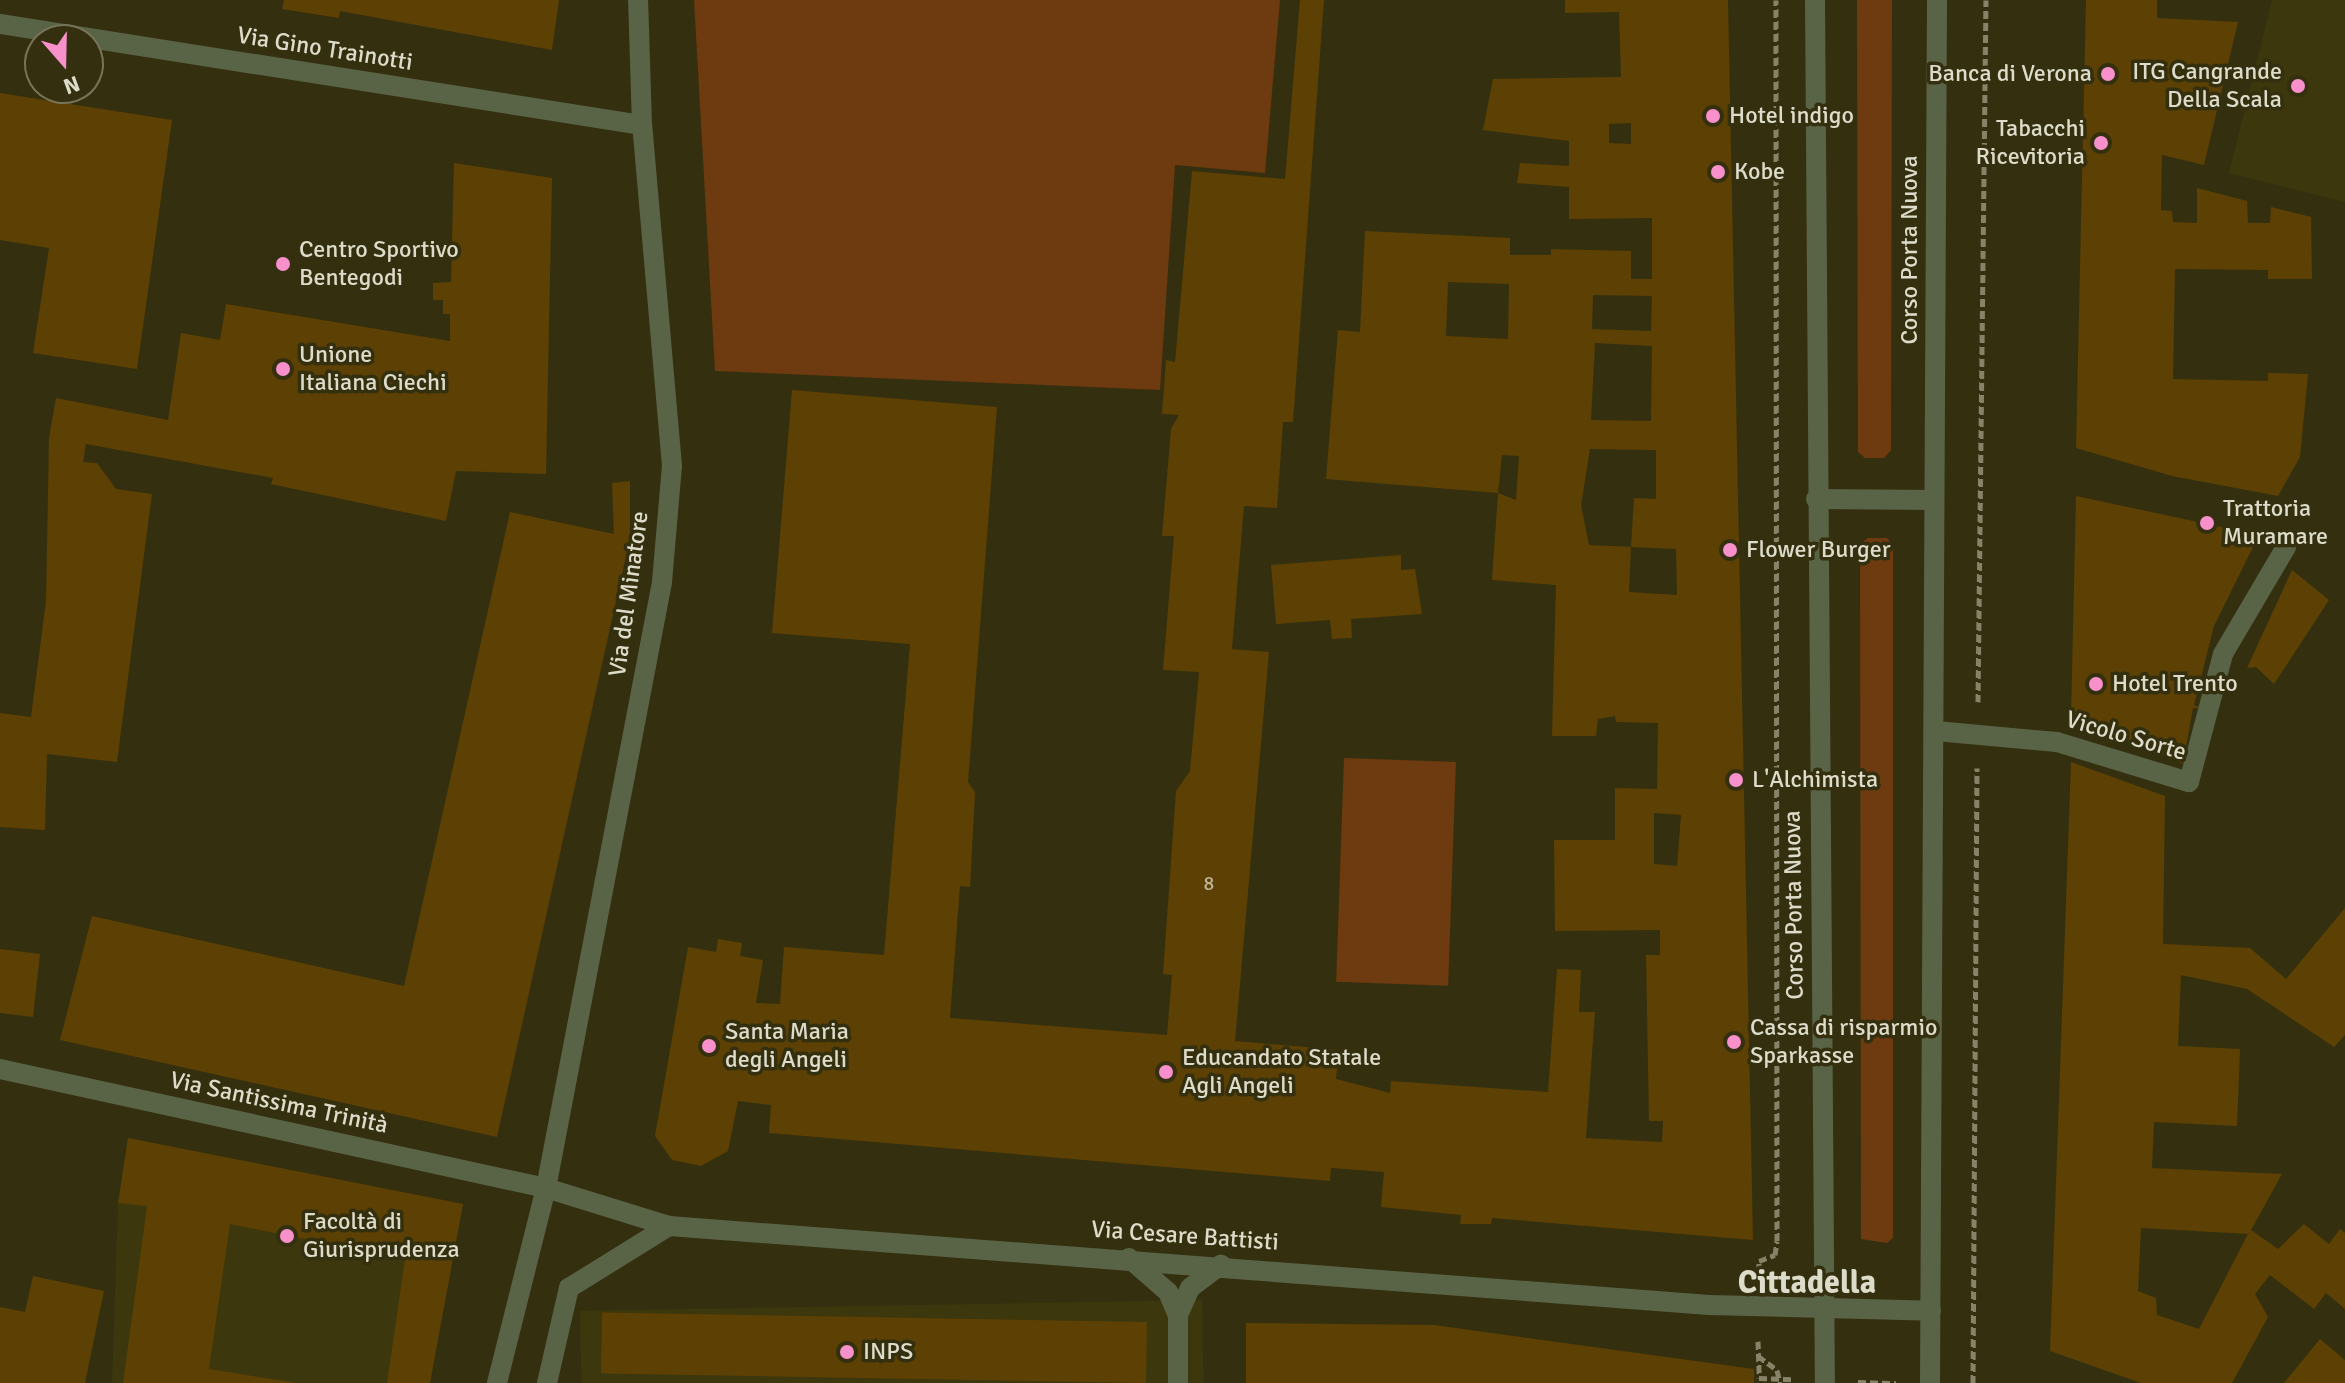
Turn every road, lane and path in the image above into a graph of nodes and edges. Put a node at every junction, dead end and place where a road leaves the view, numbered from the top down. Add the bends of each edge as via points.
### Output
1 (638, 0) edge
2 (1776, 0) edge
3 (1815, 0) edge
4 (1937, 0) edge
5 (1986, 0) edge
6 (0, 24) edge
7 (642, 125) junction
8 (1816, 499) junction
9 (1934, 500) junction
10 (2286, 547) dead end
11 (1936, 731) junction
12 (1977, 734) junction
13 (0, 1069) edge
14 (546, 1188) junction
15 (669, 1226) junction
16 (1129, 1258) junction
17 (1759, 1261) dead end
18 (1221, 1265) junction
19 (1824, 1311) junction
20 (1931, 1311) junction
21 (1178, 1315) junction
22 (1759, 1378) dead end
23 (497, 1383) edge
24 (547, 1383) edge
25 (1178, 1383) edge
26 (1780, 1383) edge
27 (1825, 1383) edge
28 (1930, 1383) edge
29 (1973, 1383) edge

1 - 7 street, Via del Minatore
2 - 17 path via 1777,1241 1775,1255
3 - 8 street, Corso Porta Nuova
4 - 9 street, Corso Porta Nuova
5 - 12 path
6 - 7 street, Via Gino Trainotti
7 - 14 street, Via del Minatore via 672,466 662,582
8 - 9 street
8 - 19 street, Corso Porta Nuova
9 - 11 street, Corso Porta Nuova
10 - 12 street, Vicolo Sorte via 2223,654 2189,782 2057,742
11 - 12 street, Vicolo Sorte
11 - 20 street, Corso Porta Nuova
12 - 29 path
13 - 14 street, Via Santissima Trinità
14 - 15 street, Via Cesare Battisti
14 - 23 street, Via del Minatore
15 - 16 street, Via Cesare Battisti
15 - 24 street via 569,1288
16 - 18 street, Via Cesare Battisti
16 - 21 street via 1168,1292
18 - 19 street, Via Cesare Battisti
18 - 21 street via 1190,1288
19 - 20 street
19 - 27 street, Corso Porta Nuova
20 - 28 street, Corso Porta Nuova
21 - 25 street
22 - 26 path via 1758,1356 1777,1370

